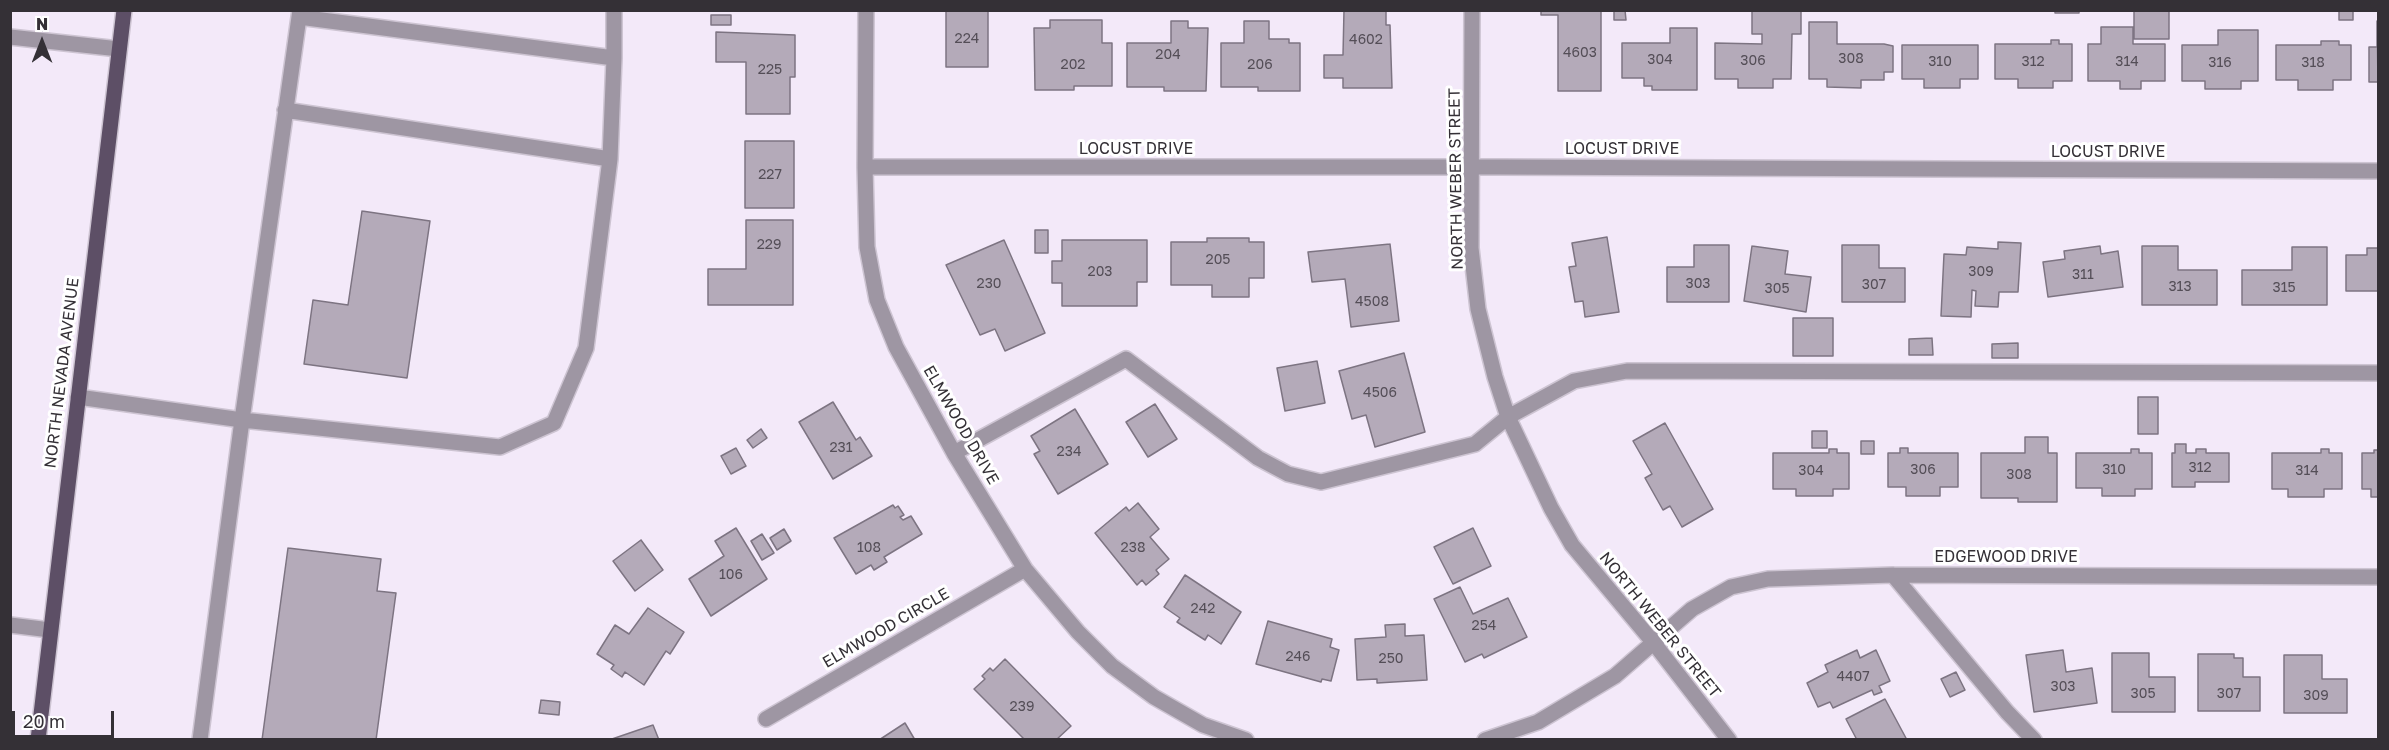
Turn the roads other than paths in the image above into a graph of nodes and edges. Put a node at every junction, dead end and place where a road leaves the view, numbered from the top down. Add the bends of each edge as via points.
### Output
1 (124, 10) edge
2 (614, 10) edge
3 (866, 10) edge
4 (1472, 10) edge
5 (299, 14) edge
6 (10, 37) edge
7 (119, 50) junction
8 (614, 58) junction
9 (285, 110) junction
10 (610, 159) junction
11 (865, 167) junction
12 (1473, 167) junction
13 (2379, 171) edge
14 (2379, 373) edge
15 (78, 397) junction
16 (1508, 417) junction
17 (242, 420) junction
18 (954, 453) junction
19 (1025, 568) junction
20 (1893, 575) junction
21 (2379, 577) edge
22 (10, 625) edge
23 (50, 630) junction
24 (1653, 642) junction
25 (766, 719) dead end
26 (38, 740) edge
27 (200, 740) edge
28 (1246, 740) edge
29 (1485, 740) edge
30 (1730, 740) edge
31 (2034, 740) edge

1 - 7 main road, NORTH NEVADA AVENUE
2 - 8 street
3 - 11 street, ELMWOOD DRIVE
4 - 12 street, NORTH WEBER STREET
5 - 8 street
5 - 9 street
6 - 7 street
7 - 15 main road, NORTH NEVADA AVENUE
8 - 10 street
9 - 10 street
9 - 17 street
10 - 17 street via 586,348 554,423 500,447
11 - 12 street, LOCUST DRIVE
11 - 18 street, ELMWOOD DRIVE via 867,247 877,300 896,347
12 - 13 street, LOCUST DRIVE
12 - 16 street, NORTH WEBER STREET via 1471,248 1478,309
14 - 16 street via 1627,371 1574,381
15 - 17 street
15 - 23 main road, NORTH NEVADA AVENUE
16 - 18 street via 1475,444 1321,482 1288,474 1258,458 1126,359
16 - 24 street, NORTH WEBER STREET via 1572,545
17 - 27 street
18 - 19 street, ELMWOOD DRIVE
19 - 25 street, ELMWOOD CIRCLE
19 - 28 street, ELMWOOD DRIVE via 1112,666 1154,697 1203,724
20 - 21 street, EDGEWOOD DRIVE
20 - 24 street, EDGEWOOD DRIVE via 1768,579 1731,587 1692,609
20 - 31 street
22 - 23 street
23 - 26 main road, NORTH NEVADA AVENUE
24 - 29 street via 1615,676 1538,722
24 - 30 street, NORTH WEBER STREET

